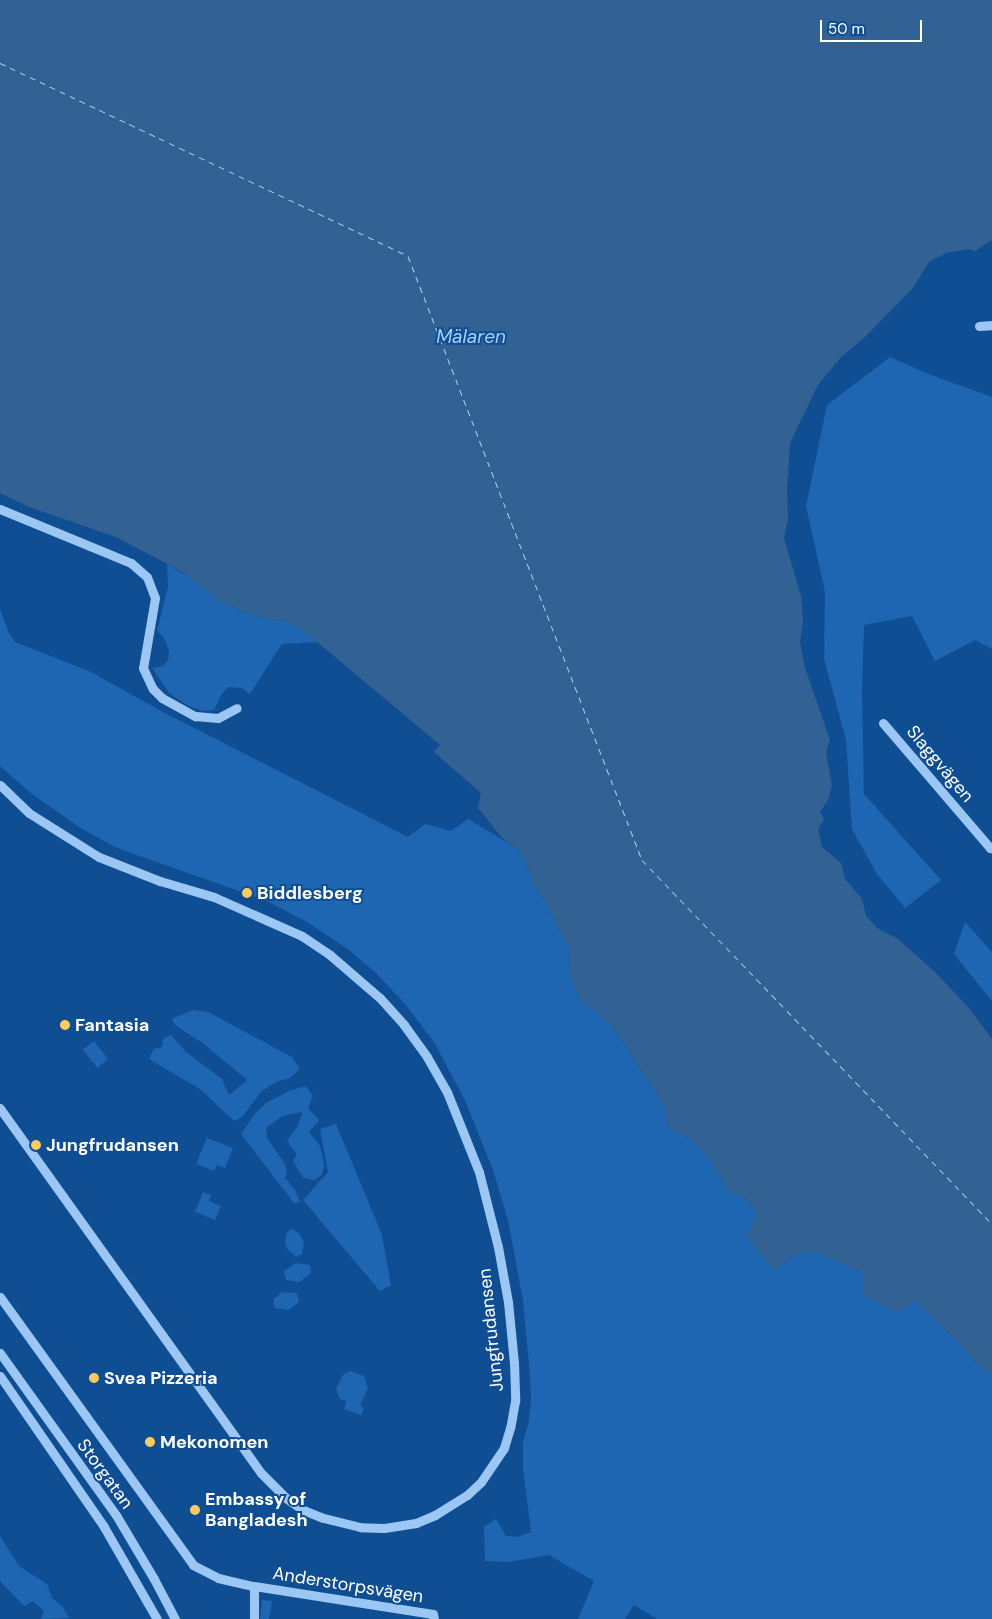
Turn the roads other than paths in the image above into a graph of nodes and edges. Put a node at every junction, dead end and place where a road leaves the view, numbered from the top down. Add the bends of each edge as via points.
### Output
1 (979, 326) dead end
2 (992, 326) edge
3 (0, 509) edge
4 (237, 708) dead end
5 (883, 723) dead end
6 (0, 785) edge
7 (992, 846) edge
8 (0, 1108) edge
9 (0, 1297) edge
10 (0, 1353) edge
11 (0, 1376) edge
12 (254, 1586) junction
13 (157, 1619) edge
14 (175, 1619) edge
15 (254, 1619) edge
16 (434, 1619) edge

1 - 2 street
3 - 4 street via 131,563 147,577 155,598 143,668 153,689 162,698 195,716 218,718
5 - 7 street, Slaggvägen via 990,848
6 - 8 street, Jungfrudansen via 29,813 100,857 160,881 214,897 302,936 354,975 404,1025 427,1058 447,1092 479,1172 508,1302 515,1401 504,1448 481,1482 451,1506 422,1520 396,1527 360,1527 323,1518 286,1498 261,1472
9 - 12 street, Anderstorpsvägen via 193,1565 218,1578
10 - 14 street, Storgatan via 116,1515
11 - 13 street, Storgatan via 104,1527
12 - 15 street, Anderstorpsvägen
12 - 16 street, Anderstorpsvägen via 433,1614

